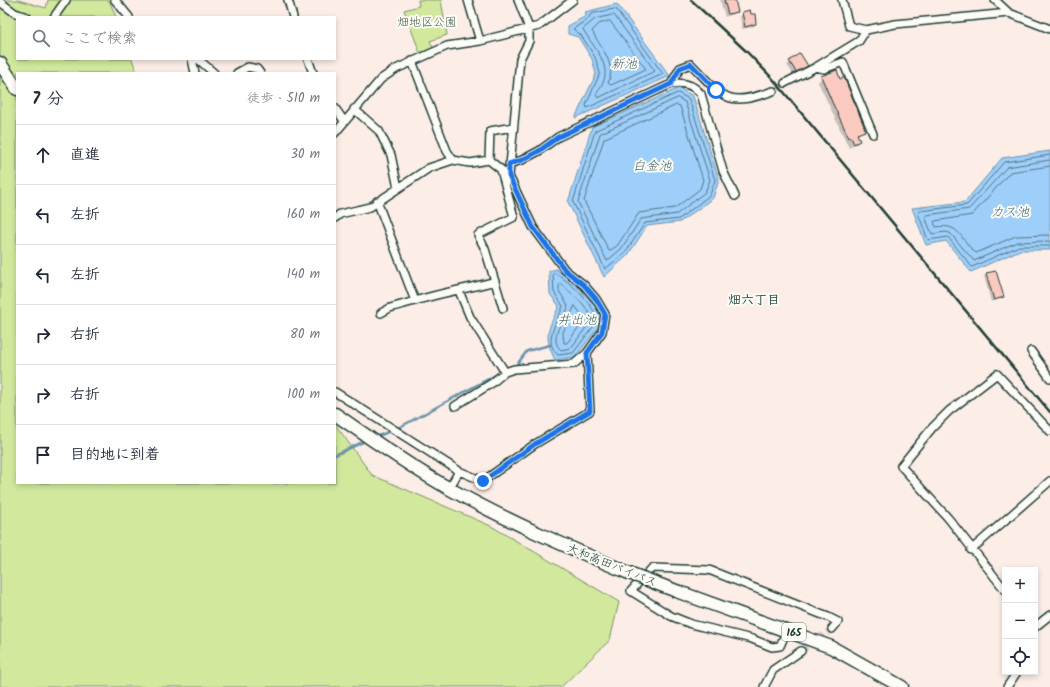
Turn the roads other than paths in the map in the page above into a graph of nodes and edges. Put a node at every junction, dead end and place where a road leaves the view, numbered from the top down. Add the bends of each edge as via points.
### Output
1 (66, 0) edge
2 (115, 0) edge
3 (288, 0) edge
4 (468, 0) edge
5 (518, 0) edge
6 (573, 0) edge
7 (842, 0) edge
8 (995, 0) edge
9 (0, 2) edge
10 (1009, 12) junction
11 (24, 16) edge
12 (55, 16) edge
13 (128, 16) edge
14 (293, 16) edge
15 (529, 28) junction
16 (866, 30) junction
17 (1050, 30) edge
18 (480, 41) junction
19 (192, 60) edge
20 (199, 60) edge
21 (308, 60) edge
22 (412, 61) junction
23 (0, 63) edge
24 (816, 67) junction
25 (195, 72) edge
26 (213, 72) edge
27 (239, 72) edge
28 (259, 72) edge
29 (313, 72) edge
30 (785, 83) tunnel mouth
31 (671, 84) junction
32 (16, 87) edge
33 (774, 91) tunnel mouth
34 (354, 109) junction
35 (336, 110) edge
36 (344, 122) junction
37 (513, 127) junction
38 (336, 131) edge
39 (873, 134) dead end
40 (453, 160) junction
41 (489, 160) junction
42 (509, 164) junction
43 (501, 170) junction
44 (509, 176) junction
45 (398, 188) junction
46 (735, 196) dead end
47 (377, 201) junction
48 (337, 213) edge
49 (495, 281) junction
50 (459, 291) junction
51 (415, 301) junction
52 (503, 308) dead end
53 (381, 313) dead end
54 (1031, 351) dead end
55 (587, 353) junction
56 (505, 372) junction
57 (1050, 378) edge
58 (336, 393) edge
59 (455, 406) dead end
60 (336, 415) edge
61 (1050, 431) edge
62 (459, 471) junction
63 (1050, 481) edge
64 (449, 489) junction
65 (971, 550) junction
66 (1002, 586) edge
67 (1050, 614) edge
68 (1038, 624) edge
69 (832, 629) dead end
70 (787, 630) junction
71 (801, 651) tunnel mouth
72 (1015, 675) edge
73 (764, 687) edge
74 (902, 687) edge
75 (1007, 687) edge

1 - 12 street
2 - 13 street
3 - 14 street
4 - 18 street
5 - 15 street
6 - 15 street via 540,26
7 - 16 street via 849,26
8 - 10 street
9 - 11 street via 11,11
10 - 16 street via 895,24
10 - 17 street
15 - 18 street
15 - 37 street via 529,41 520,59
16 - 24 street via 859,41
18 - 22 street via 447,46
19 - 25 street
20 - 26 street
21 - 29 street
22 - 34 street via 381,79
22 - 40 street via 447,151
23 - 32 highway
24 - 30 street
24 - 39 street via 824,69 843,62
27 - 28 street via 248,67
31 - 33 street via 680,68 691,64 716,90 731,99 752,99
31 - 42 street via 558,137 539,151
31 - 46 street via 687,84 701,94 723,171
34 - 36 street
34 - 45 street via 379,131 390,155
35 - 36 street
36 - 38 street
37 - 41 street via 490,131
37 - 42 street
40 - 41 street via 470,163
40 - 45 street via 429,168
41 - 43 street
42 - 44 street
43 - 44 street
43 - 49 street via 514,217 478,235
44 - 55 street via 533,227 565,270 584,285 605,314 602,332
45 - 47 street
47 - 48 street via 370,207
47 - 51 street
49 - 50 street
49 - 52 street
50 - 51 street via 444,292
50 - 56 street via 470,318
51 - 53 street
54 - 57 street
55 - 56 street via 574,364
55 - 62 street via 590,411 535,444 483,481
56 - 59 street
58 - 62 street
60 - 64 highway, 大和高田バイパス / 165
61 - 65 street via 997,374 949,411 901,466 948,518
62 - 64 street
63 - 65 street
64 - 70 highway, 大和高田バイパス / 165, bridge via 548,538 629,572
65 - 66 street
67 - 68 street
69 - 70 street via 838,622 828,616 709,570 652,568 631,591 671,616 691,624 752,639 772,647 780,646
70 - 74 highway, 大和高田バイパス / 165 via 831,647
71 - 73 street via 773,670
72 - 75 street

